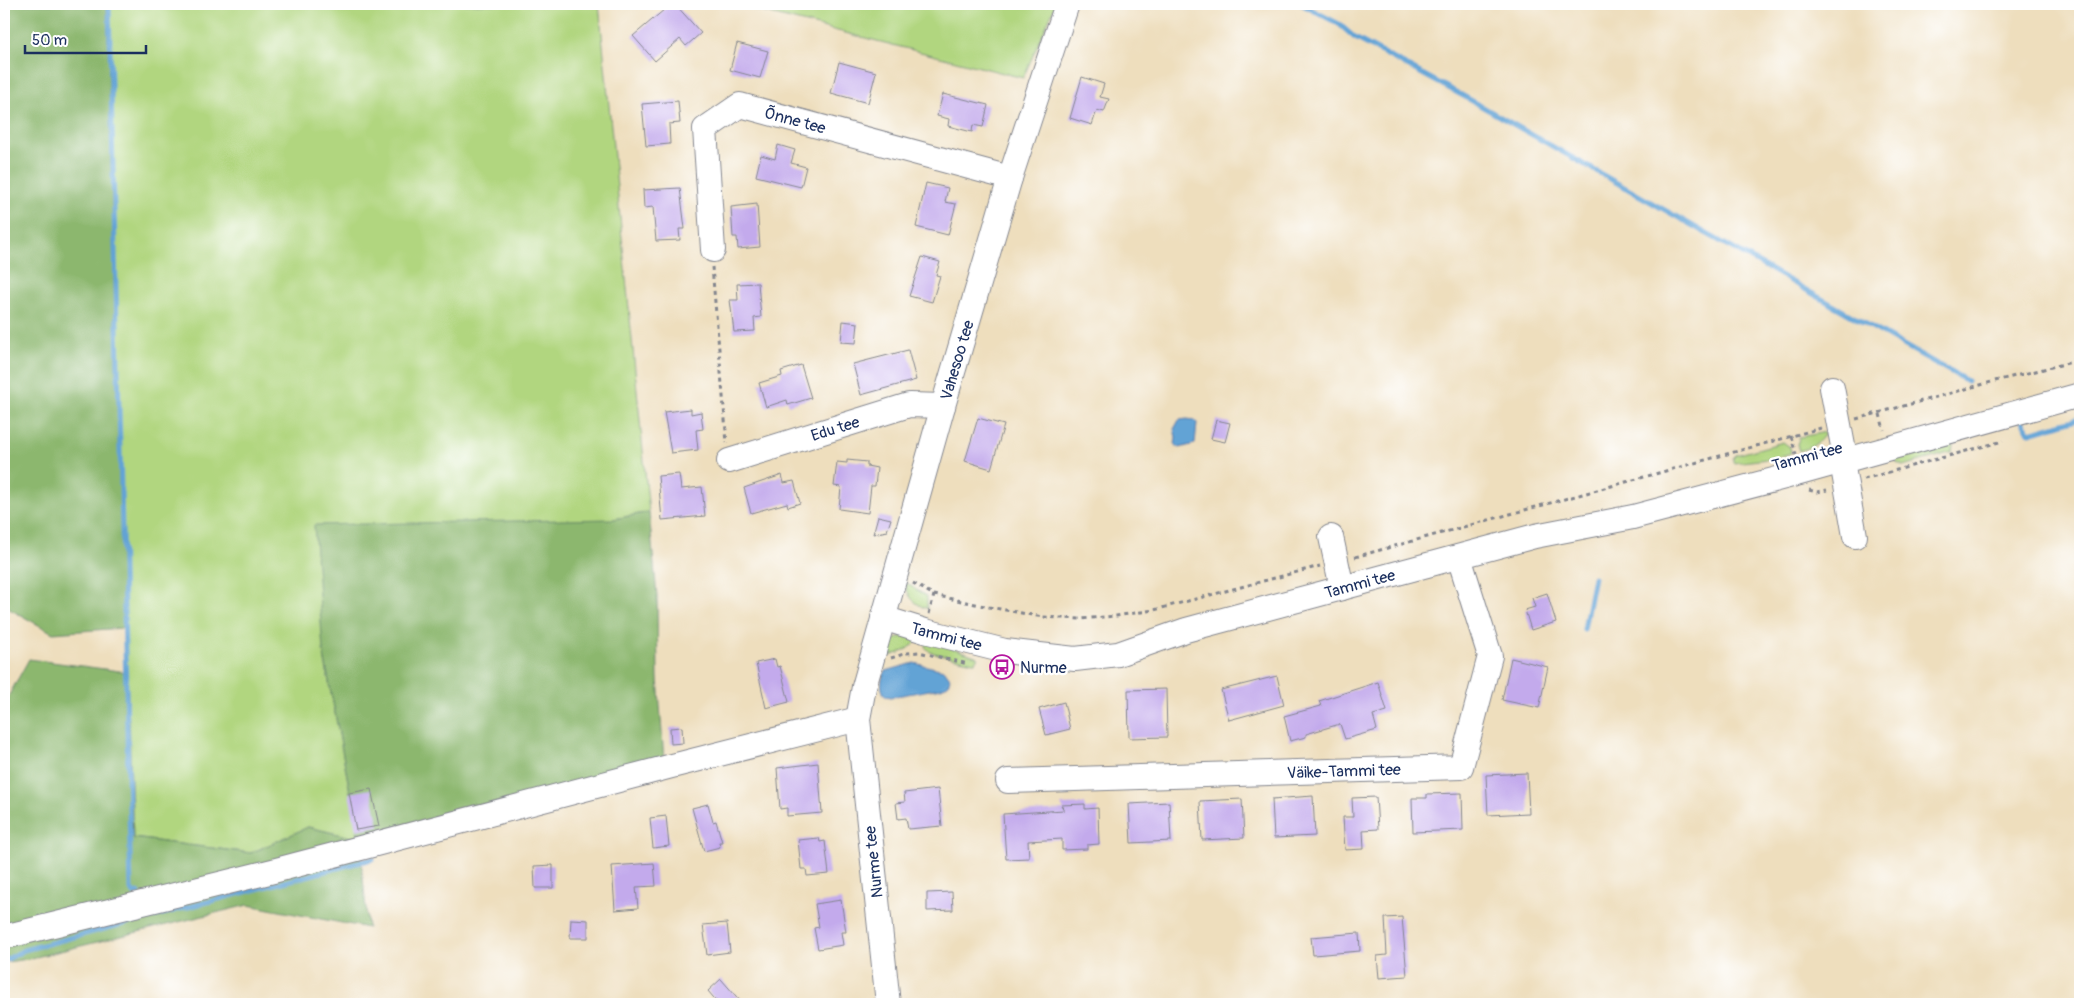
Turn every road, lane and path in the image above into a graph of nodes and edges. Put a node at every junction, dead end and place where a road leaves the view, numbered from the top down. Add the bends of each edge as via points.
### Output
1 (1067, 4) edge
2 (1010, 178) junction
3 (713, 250) joint
4 (2080, 360) edge
5 (2080, 384) edge
6 (1832, 388) dead end
7 (2080, 395) edge
8 (943, 406) junction
9 (2003, 441) dead end
10 (1842, 454) junction
11 (732, 460) joint
12 (1817, 492) dead end
13 (1331, 536) dead end
14 (1855, 536) dead end
15 (1459, 557) junction
16 (1337, 562) junction
17 (892, 582) junction
18 (1342, 588) junction
19 (883, 618) junction
20 (1186, 630) junction
21 (919, 652) dead end
22 (872, 657) junction
23 (858, 719) junction
24 (1008, 781) dead end
25 (4, 937) edge
26 (888, 1004) edge

1 - 2 street, Vahesoo tee
2 - 3 street, Õnne tee via 740,105 705,129
2 - 8 street, Vahesoo tee
3 - 11 path via 711,261 727,444
4 - 10 path via 1880,414
5 - 10 street, Tammi tee
6 - 10 street
7 - 10 street, Tammi tee
8 - 11 street, Edu tee via 909,405
8 - 17 street, Vahesoo tee
9 - 10 path
10 - 12 path
10 - 14 street
10 - 15 street, Tammi tee via 1634,517 1535,536
10 - 16 path
13 - 16 street
15 - 18 street, Tammi tee
15 - 24 street, Väike-Tammi tee via 1490,656 1462,767
16 - 17 path via 1154,610 1080,619 1042,617 934,595
16 - 18 street
17 - 19 street, Vahesoo tee
17 - 20 street, Tammi tee via 908,609 1007,636 1079,642
18 - 20 street, Tammi tee
19 - 20 street, Tammi tee via 1006,651 1075,658 1118,654
19 - 22 street, Vahesoo tee
21 - 22 path via 885,661
22 - 23 street, Vahesoo tee
23 - 25 street via 273,872
23 - 26 street, Nurme tee

